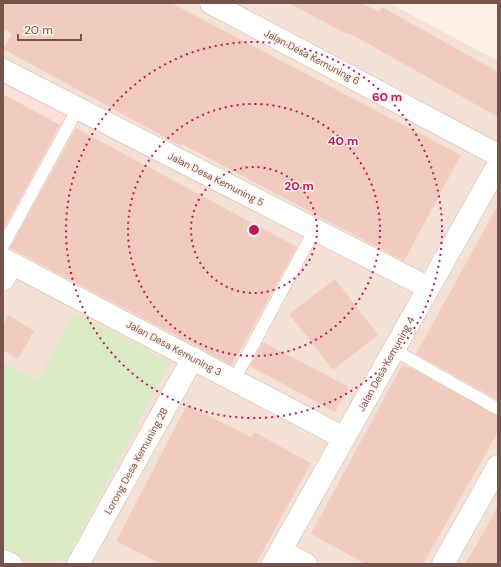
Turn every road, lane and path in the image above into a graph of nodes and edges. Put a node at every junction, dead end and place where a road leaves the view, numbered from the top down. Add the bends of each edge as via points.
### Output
1 (211, 3) edge
2 (3, 70) edge
3 (78, 108) junction
4 (498, 155) edge
5 (498, 165) edge
6 (315, 229) junction
7 (3, 246) edge
8 (6, 268) edge
9 (429, 288) junction
10 (394, 350) junction
11 (193, 358) junction
12 (234, 380) junction
13 (498, 409) edge
14 (344, 438) junction
15 (498, 466) edge
16 (277, 557) edge
17 (3, 561) edge
18 (11, 564) edge
19 (78, 564) edge
20 (306, 564) edge
21 (443, 564) edge

1 - 4 street, Jalan Desa Kemuning 6
2 - 3 street, Jalan Desa Kemuning 5
3 - 6 street, Jalan Desa Kemuning 5
3 - 7 lane
5 - 9 street, Jalan Desa Kemuning 4
6 - 9 street, Jalan Desa Kemuning 5
6 - 12 lane
8 - 11 street, Jalan Desa Kemuning 3
9 - 10 street, Jalan Desa Kemuning 4
10 - 13 lane
10 - 14 street, Jalan Desa Kemuning 4
11 - 12 street, Jalan Desa Kemuning 3
11 - 19 street, Lorong Desa Kemuning 2B
12 - 14 street, Jalan Desa Kemuning 3
14 - 16 street, Jalan Desa Kemuning 4
15 - 21 street
16 - 20 street
17 - 18 street

